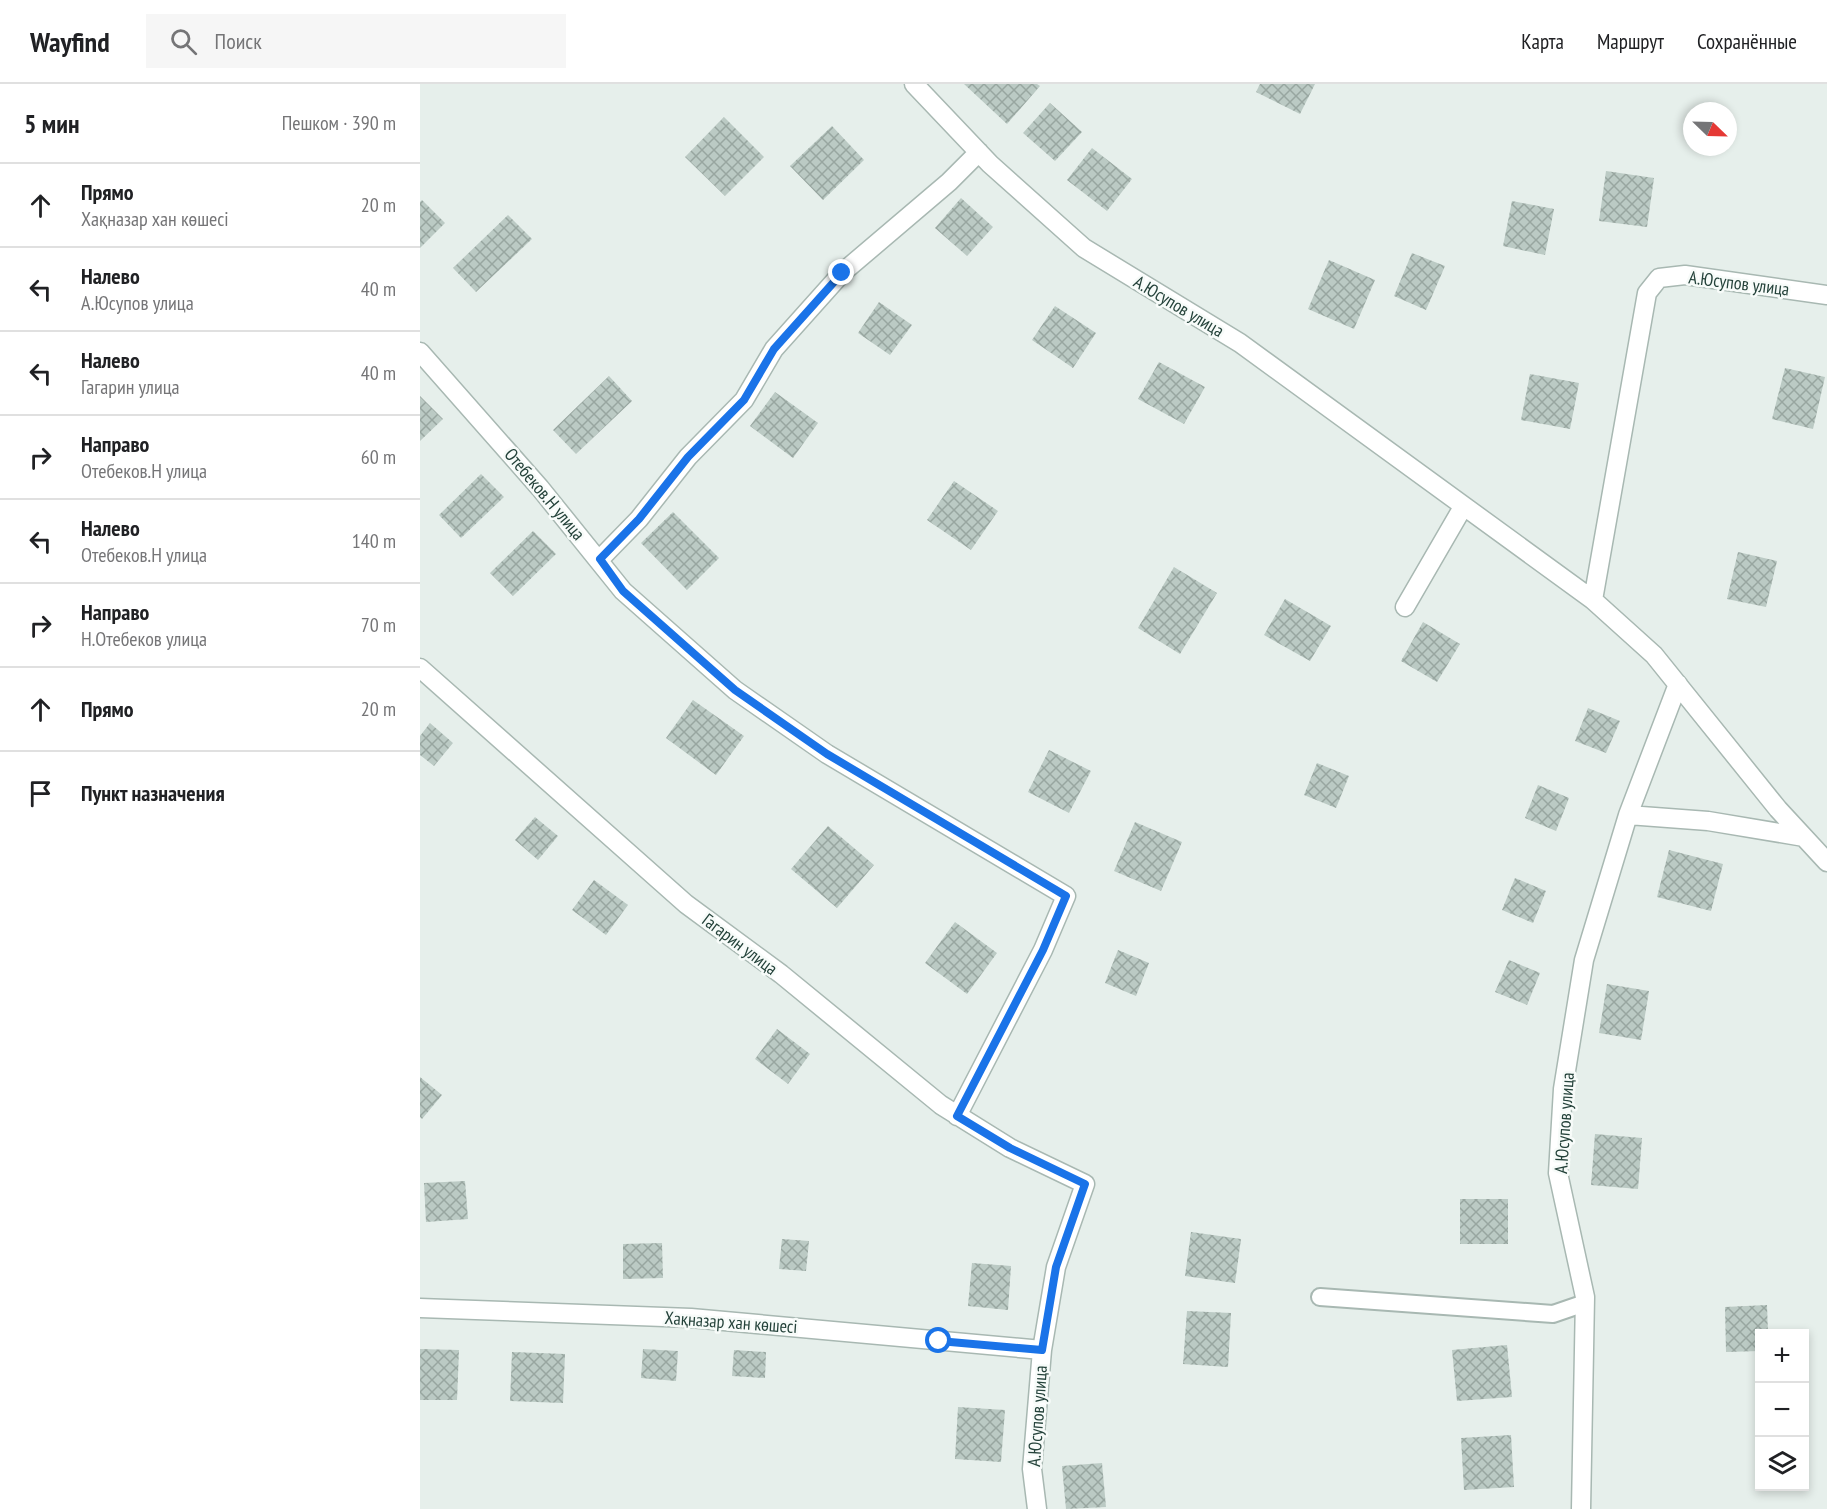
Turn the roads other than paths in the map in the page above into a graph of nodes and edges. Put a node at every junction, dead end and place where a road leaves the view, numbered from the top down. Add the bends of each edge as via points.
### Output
1 (914, 84) edge
2 (979, 152) junction
3 (1827, 295) edge
4 (420, 352) edge
5 (1463, 507) junction
6 (600, 559) junction
7 (1593, 600) junction
8 (1405, 606) dead end
9 (420, 669) edge
10 (1678, 684) junction
11 (1628, 815) junction
12 (1804, 837) junction
13 (1827, 861) edge
14 (957, 1116) junction
15 (1085, 1184) joint
16 (1320, 1297) dead end
17 (1585, 1304) junction
18 (420, 1308) edge
19 (1042, 1350) junction
20 (1037, 1509) edge
21 (1581, 1509) edge

1 - 2 street, А.Юсупов улица
2 - 5 street, А.Юсупов улица via 1084,248 1240,343
2 - 6 street via 842,273 774,349 744,400 688,457 639,519
3 - 7 street, А.Юсупов улица via 1685,274 1659,278 1647,293
4 - 6 street, Отебеков.Н улица
5 - 7 street, А.Юсупов улица
5 - 8 street
6 - 14 street, Отебеков.Н улица via 623,591 735,690 827,754 1066,896 1043,950
7 - 10 street, А.Юсупов улица via 1654,655
9 - 14 street, Гагарин улица via 686,904 781,974
10 - 11 street, А.Юсупов улица
10 - 12 street, А.Юсупов улица
11 - 12 street via 1708,821
11 - 17 street, А.Юсупов улица via 1584,960 1563,1089 1558,1173
12 - 13 street, А.Юсупов улица
14 - 15 street, Гагарин улица via 1010,1148
15 - 19 street, А.Юсупов улица via 1056,1267
16 - 17 lane via 1552,1314
17 - 21 street, А.Юсупов улица
18 - 19 street, Хақназар хан көшесі via 691,1318
19 - 20 street, А.Юсупов улица via 1032,1469

